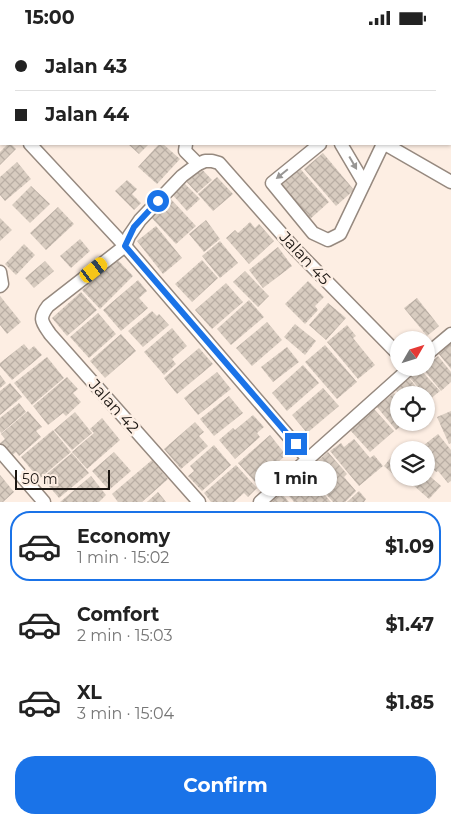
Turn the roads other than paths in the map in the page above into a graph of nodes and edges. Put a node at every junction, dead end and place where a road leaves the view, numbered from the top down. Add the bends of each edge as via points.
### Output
1 (31, 145) edge
2 (186, 145) edge
3 (319, 145) edge
4 (342, 145) edge
5 (383, 145) edge
6 (386, 145) edge
7 (198, 164) junction
8 (451, 182) edge
9 (364, 183) junction
10 (125, 246) junction
11 (0, 272) edge
12 (0, 286) edge
13 (451, 334) edge
14 (390, 346) edge
15 (435, 347) edge
16 (402, 376) edge
17 (0, 451) edge
18 (308, 459) junction
19 (44, 501) edge
20 (199, 501) edge
21 (260, 501) edge

1 - 10 street
2 - 7 street via 185,151
3 -> 9 street via 272,183 313,233 328,240 340,233
4 -> 9 street
5 - 9 street
6 - 8 street
7 - 10 street via 146,213 134,227
7 - 14 street, Jalan 45 via 205,161 219,163 294,249
10 - 18 street
10 - 20 street, Jalan 42 via 48,306 41,317 42,322
11 - 12 street
13 - 15 street
16 - 18 street
17 - 19 street
18 - 21 street

